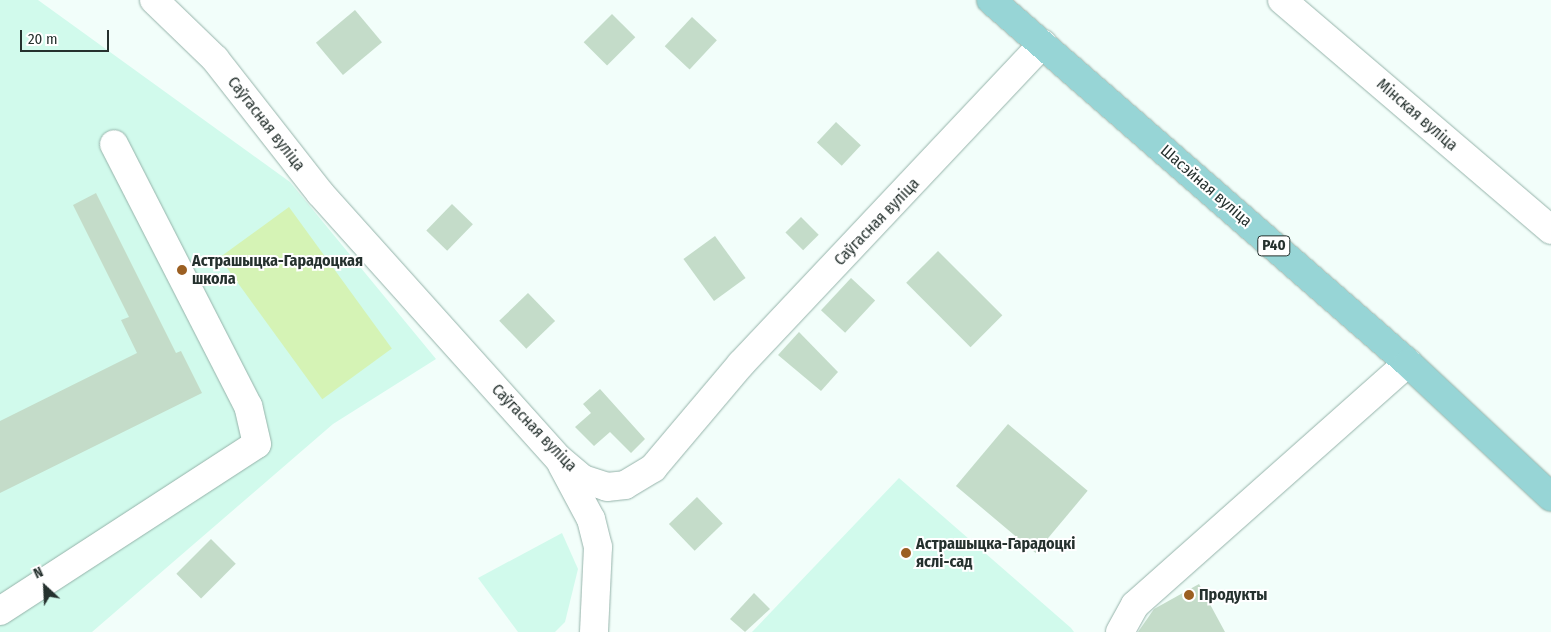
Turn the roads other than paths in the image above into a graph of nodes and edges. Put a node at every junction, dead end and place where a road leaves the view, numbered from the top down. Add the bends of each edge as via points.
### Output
1 (154, 0) edge
2 (991, 0) edge
3 (1282, 0) edge
4 (1043, 44) junction
5 (114, 144) dead end
6 (1551, 230) edge
7 (1408, 363) junction
8 (559, 459) junction
9 (1551, 497) edge
10 (0, 611) edge
11 (594, 632) edge
12 (1120, 632) edge

1 - 8 street, Саўгасная вуліца via 215,59 320,192
2 - 4 main road, Шасэйная вуліца / Р40
3 - 6 street, Мінская вуліца
4 - 7 main road, Шасэйная вуліца / Р40
4 - 8 street, Саўгасная вуліца via 741,364 653,468 625,485 607,487 583,479
5 - 10 street via 248,406 256,444
7 - 9 main road, Шасэйная вуліца / Р40
7 - 12 street via 1135,605
8 - 11 street via 591,519 598,547

